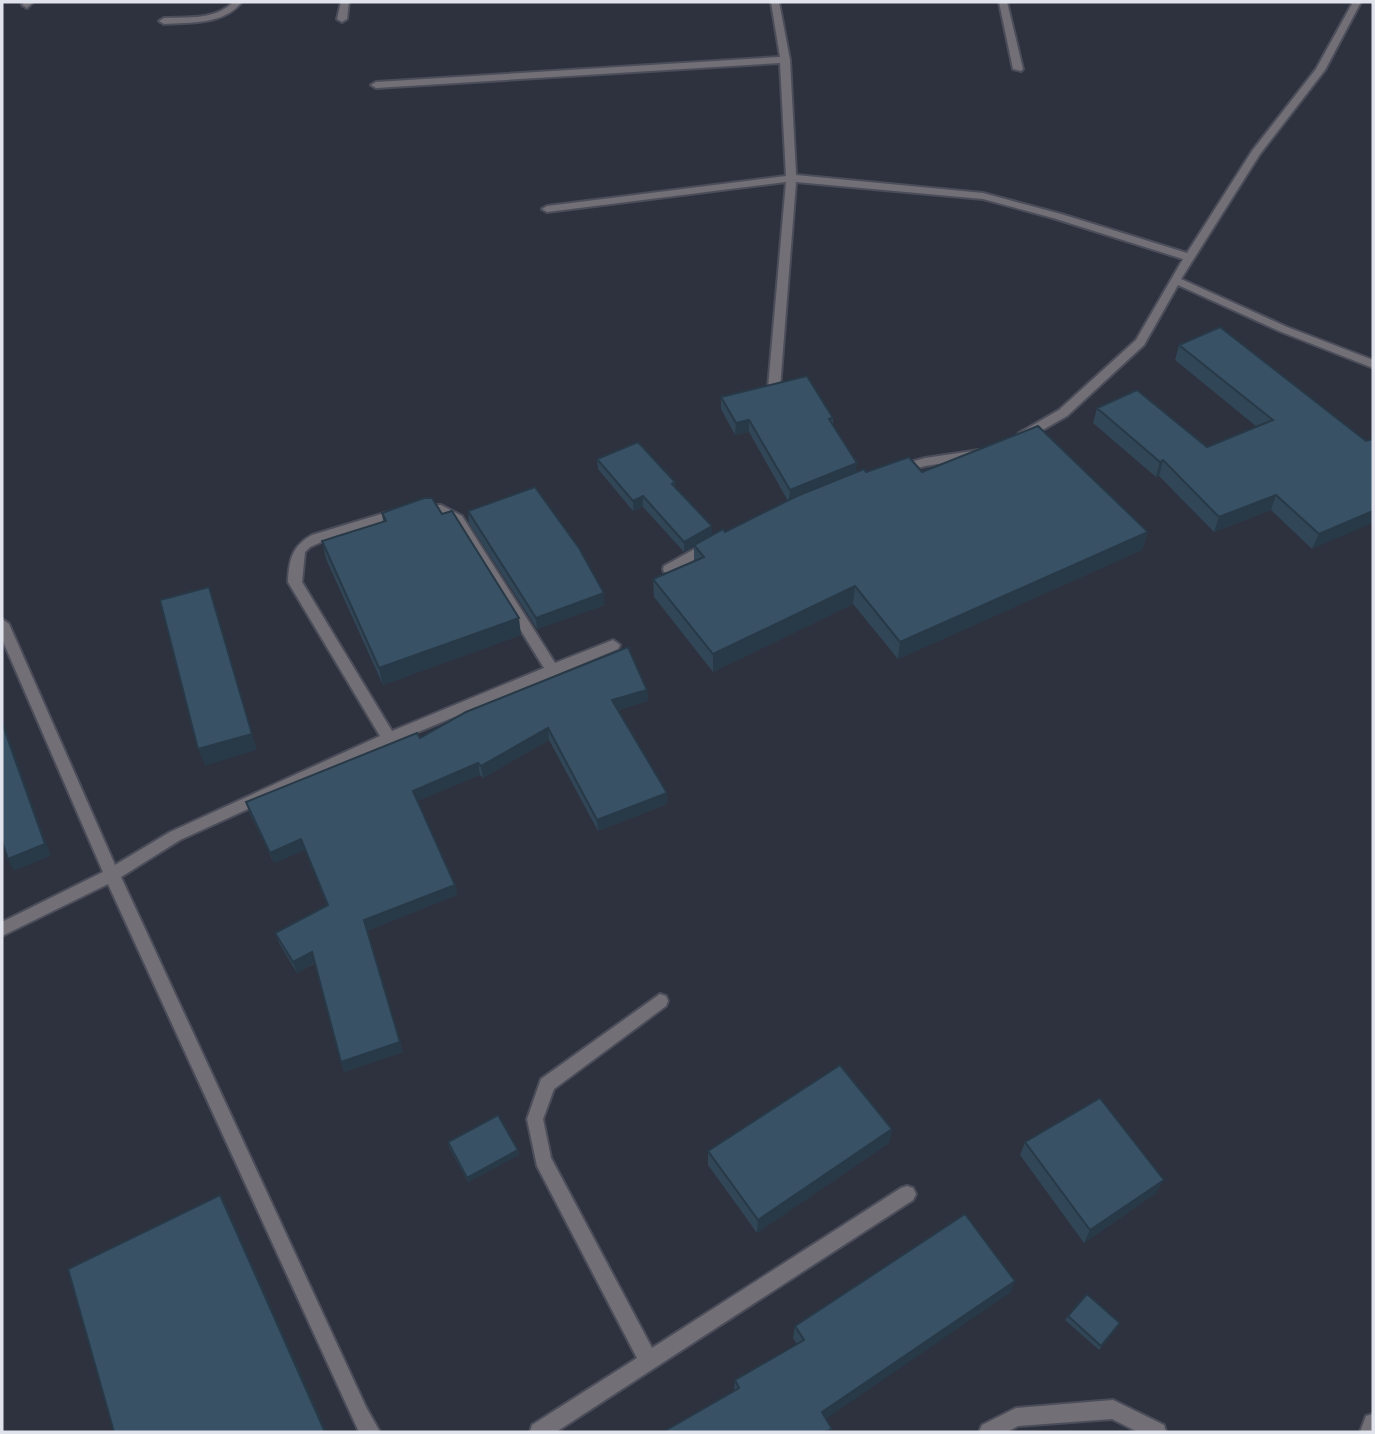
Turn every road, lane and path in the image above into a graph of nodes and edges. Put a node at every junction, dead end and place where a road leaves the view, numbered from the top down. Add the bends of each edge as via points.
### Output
1 (238, 2) edge
2 (345, 2) edge
3 (775, 2) edge
4 (1003, 2) edge
5 (1357, 2) edge
6 (342, 19) dead end
7 (164, 21) dead end
8 (785, 60) junction
9 (1018, 69) dead end
10 (376, 85) dead end
11 (791, 178) junction
12 (547, 209) dead end
13 (1191, 258) junction
14 (1175, 280) junction
15 (1373, 364) edge
16 (774, 388) edge
17 (1017, 439) edge
18 (994, 452) edge
19 (886, 473) edge
20 (723, 538) edge
21 (669, 569) edge
22 (2, 624) edge
23 (613, 645) dead end
24 (553, 671) junction
25 (389, 738) junction
26 (112, 875) junction
27 (2, 929) edge
28 (660, 1001) dead end
29 (907, 1194) dead end
30 (649, 1362) junction
31 (1373, 1423) edge
32 (370, 1432) edge
33 (539, 1432) edge
34 (989, 1432) edge
35 (1157, 1432) edge
36 (1369, 1432) edge

1 - 7 street via 220,16
2 - 6 street
3 - 8 street
4 - 9 street
5 - 13 street via 1320,70 1256,153
8 - 10 street
8 - 11 street
11 - 12 street
11 - 13 street via 983,196
11 - 16 street
13 - 14 street
14 - 15 street via 1283,330
14 - 17 street via 1140,342 1063,413
18 - 19 street
20 - 21 street
22 - 26 street
23 - 24 street
24 - 25 street
24 - 25 street via 458,519 441,509 408,510 315,538 301,547 295,582
25 - 26 street via 175,836
26 - 27 street
26 - 32 street
28 - 30 street via 547,1084 535,1119 543,1160
29 - 30 street
30 - 33 street
31 - 36 street
34 - 35 street via 1016,1417 1113,1409

